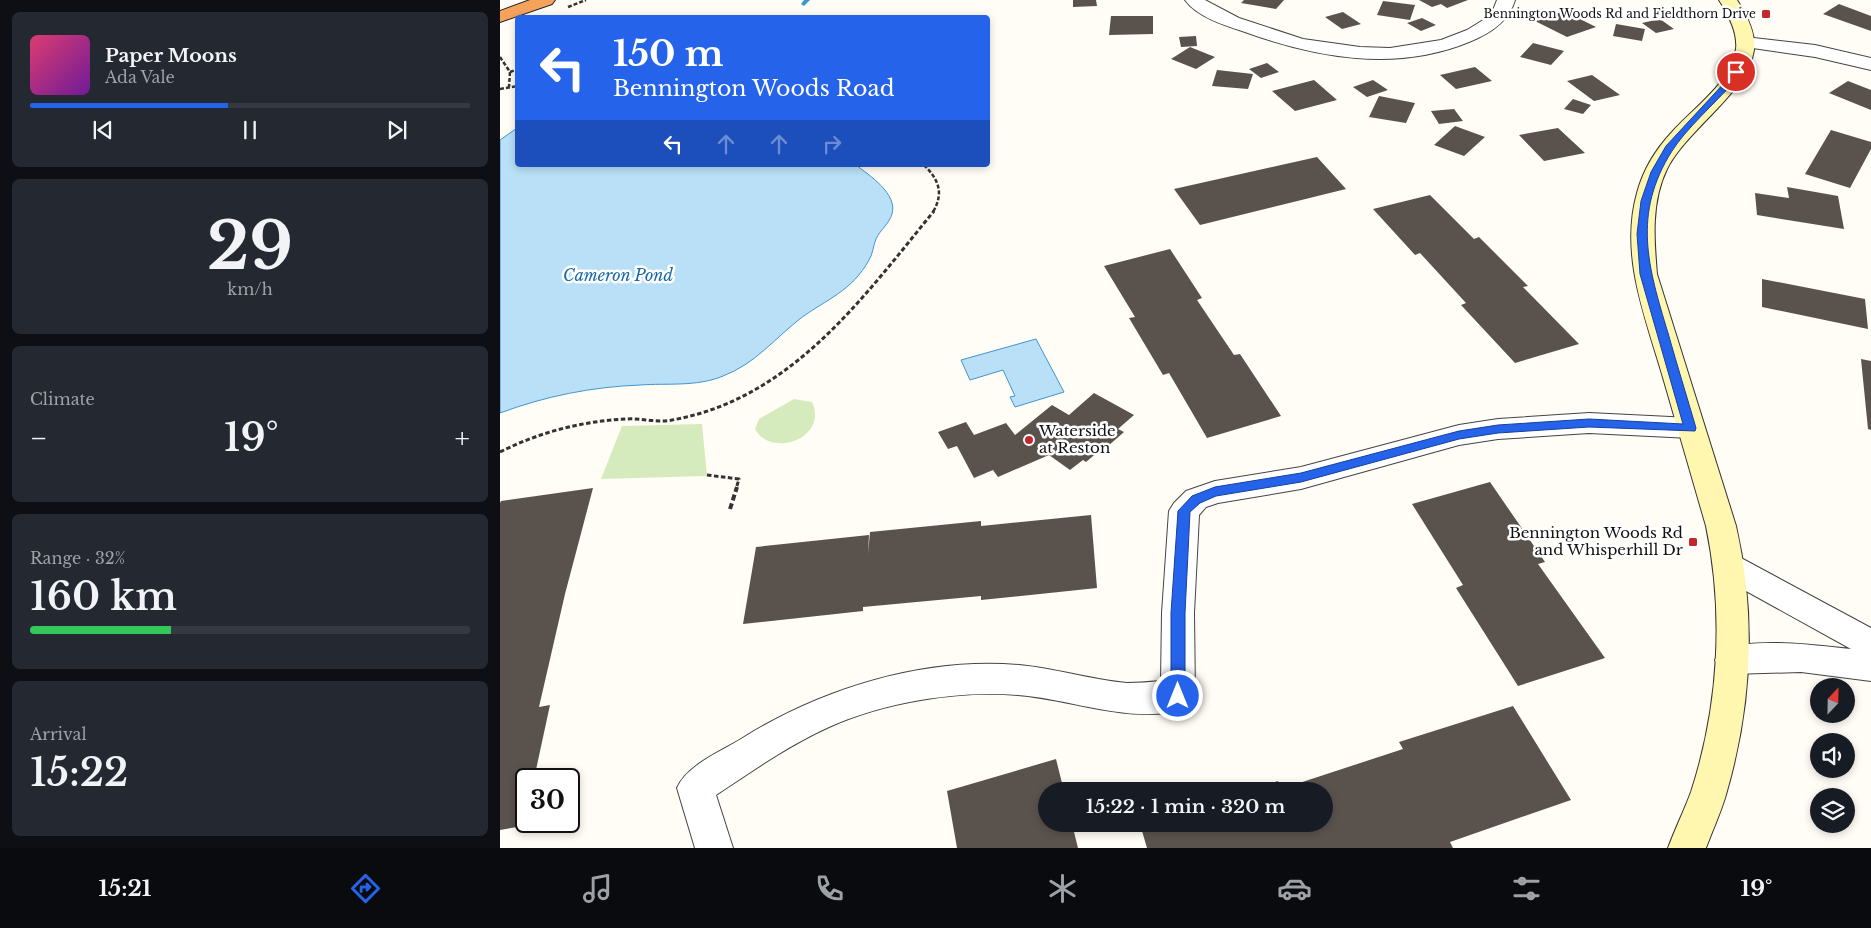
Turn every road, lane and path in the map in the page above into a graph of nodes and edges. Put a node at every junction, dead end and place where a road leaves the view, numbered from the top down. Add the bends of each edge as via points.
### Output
1 (546, 0) edge
2 (1194, 0) edge
3 (1506, 0) edge
4 (1728, 0) edge
5 (500, 17) edge
6 (1745, 42) junction
7 (500, 57) edge
8 (1871, 64) edge
9 (515, 70) edge
10 (510, 72) junction
11 (515, 86) edge
12 (509, 87) junction
13 (500, 89) edge
14 (926, 167) edge
15 (1690, 428) junction
16 (500, 452) edge
17 (707, 475) dead end
18 (730, 509) dead end
19 (1730, 567) junction
20 (1871, 644) edge
21 (1732, 660) junction
22 (1871, 666) edge
23 (714, 848) edge
24 (1687, 848) edge

1 - 5 highway
2 - 3 street via 1221,17 1284,40 1328,50 1391,52 1444,45 1465,38 1486,28 1499,16
4 - 6 street via 1737,13
6 - 8 street via 1815,51
6 - 15 street via 1741,64 1730,81 1669,147 1646,201 1642,234 1645,274
7 - 10 path
9 - 10 path
10 - 12 path
11 - 12 path
12 - 13 path
14 - 16 path via 938,180 941,195 934,211 838,325 795,367 741,401 700,415 669,421 627,419 592,422 551,430
15 - 19 street
15 - 23 street via 1589,423 1498,429 1459,435 1301,478 1215,492 1196,499 1184,511 1178,613 1178,696 1127,698 1019,680 961,679 883,694 820,714 759,747 695,788
17 - 18 path via 739,478
19 - 20 street
19 - 21 street
21 - 22 street via 1801,658
21 - 24 street via 1727,714 1709,791

